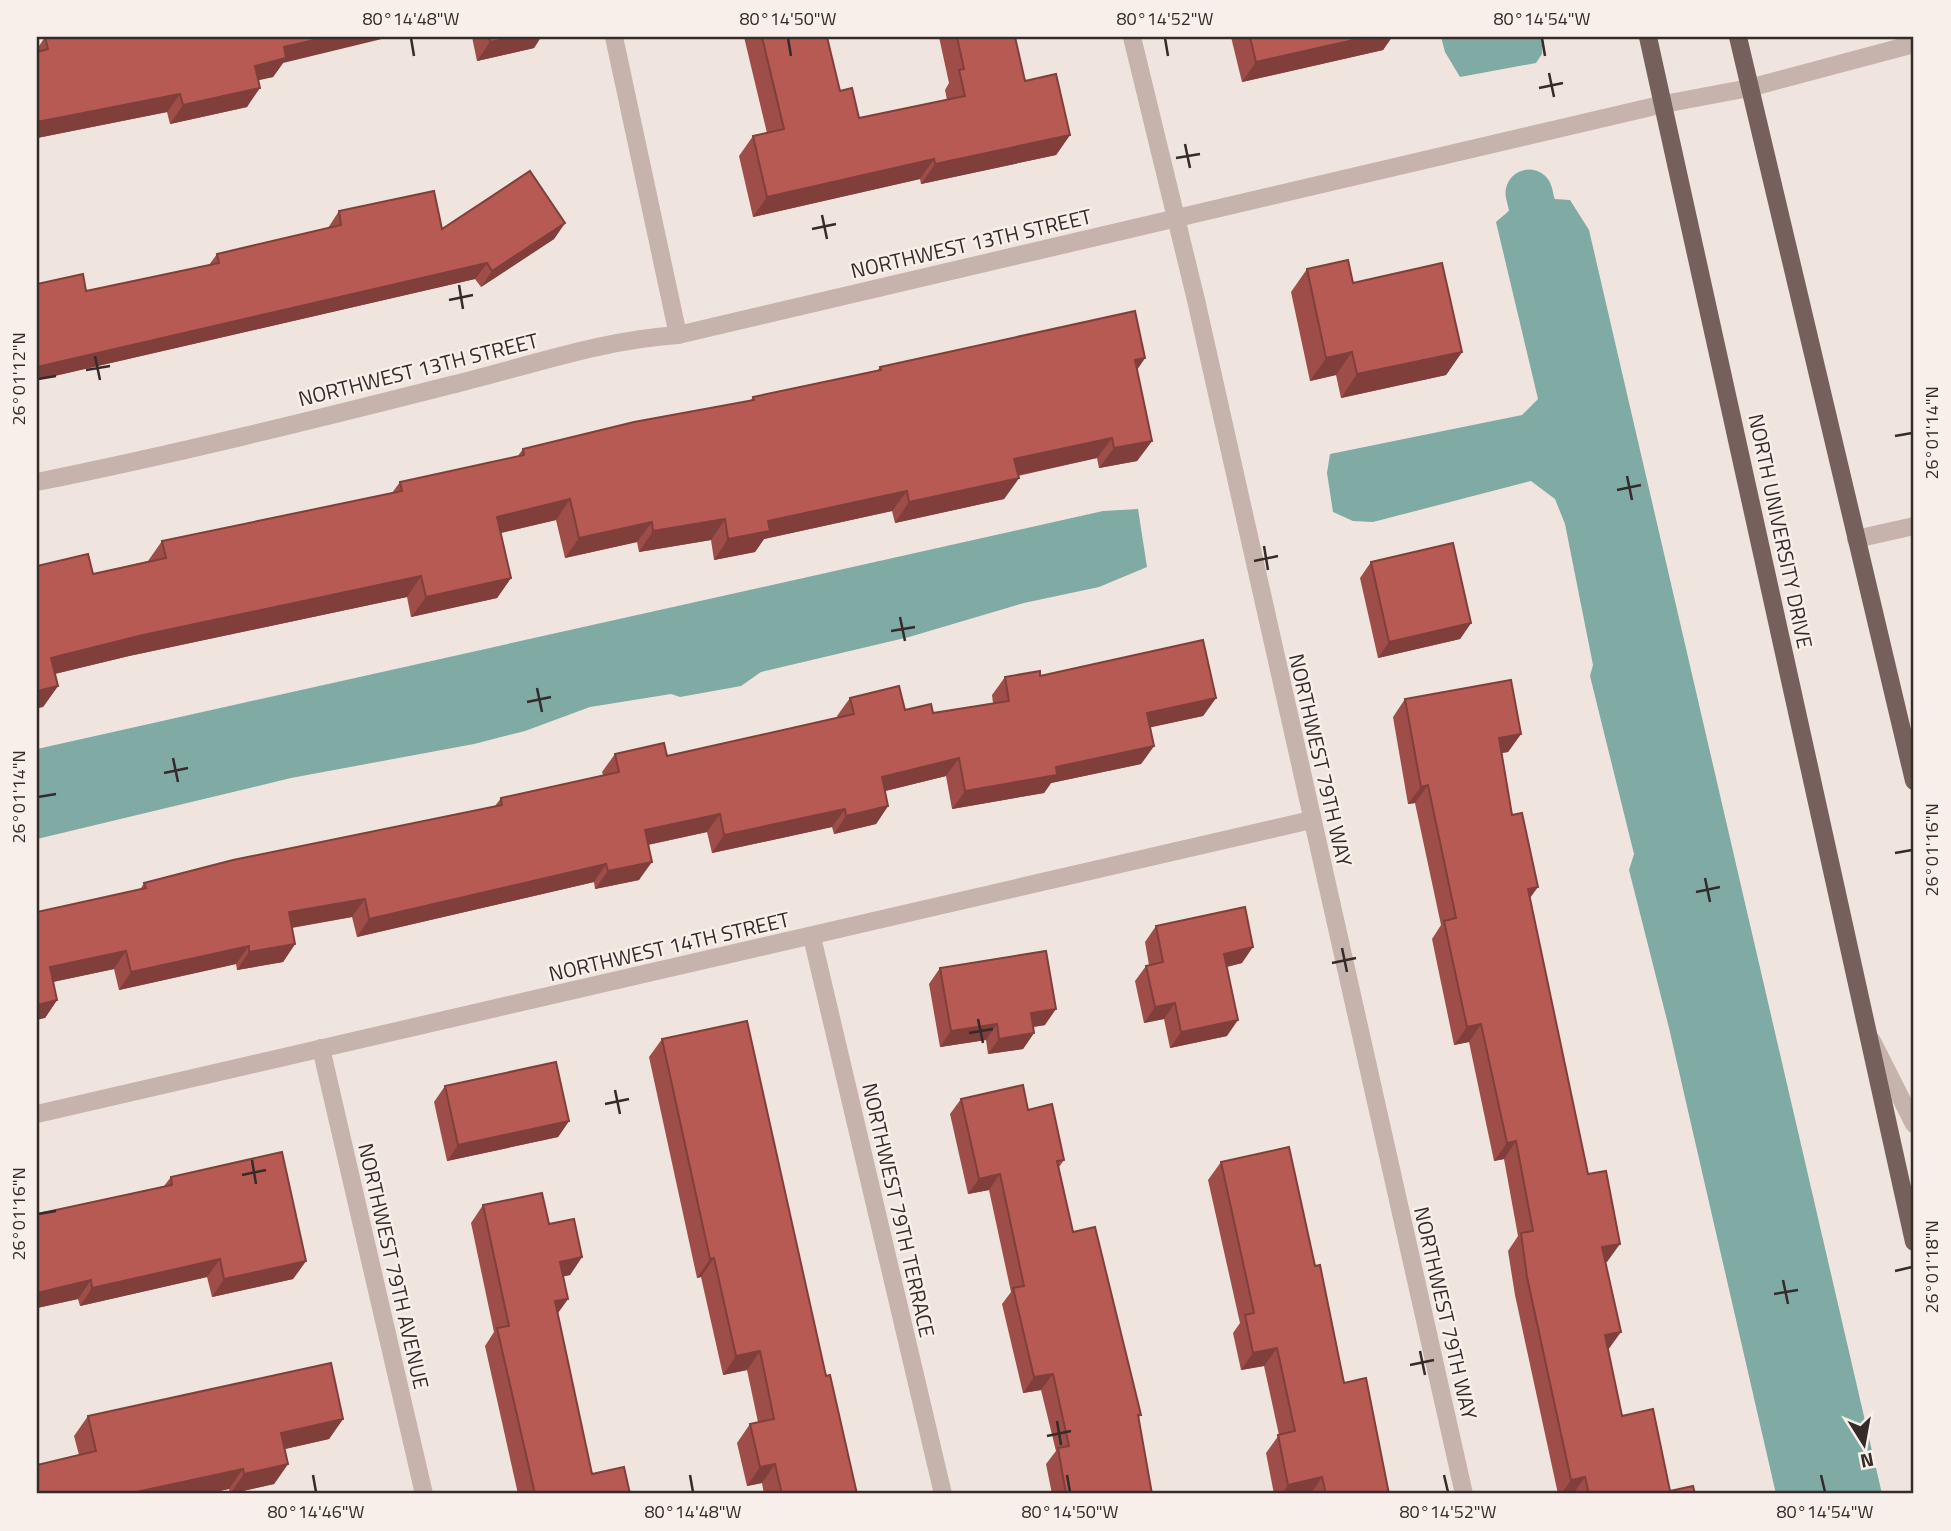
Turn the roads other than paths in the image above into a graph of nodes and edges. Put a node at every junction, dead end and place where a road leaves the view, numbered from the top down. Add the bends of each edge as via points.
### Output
1 (614, 37) edge
2 (1132, 37) edge
3 (1648, 37) edge
4 (1738, 37) edge
5 (1914, 44) edge
6 (1749, 88) junction
7 (1664, 104) junction
8 (1175, 219) junction
9 (678, 335) junction
10 (37, 482) edge
11 (1914, 526) edge
12 (1856, 538) junction
13 (1914, 781) edge
14 (1311, 820) junction
15 (812, 937) junction
16 (1869, 1035) junction
17 (321, 1048) junction
18 (37, 1114) edge
19 (1914, 1124) edge
20 (1914, 1242) edge
21 (424, 1494) edge
22 (943, 1494) edge
23 (1464, 1494) edge

1 - 9 street
2 - 8 street, NORTHWEST 79TH WAY
3 - 7 main road, NORTH UNIVERSITY DRIVE
4 - 6 main road
5 - 6 street, NORTHWEST 13TH STREET
6 - 7 street, NORTHWEST 13TH STREET
6 - 12 main road
7 - 8 street, NORTHWEST 13TH STREET
7 - 16 main road, NORTH UNIVERSITY DRIVE
8 - 9 street, NORTHWEST 13TH STREET
8 - 14 street, NORTHWEST 79TH WAY
9 - 10 street, NORTHWEST 13TH STREET via 644,337 515,366 219,443
11 - 12 street
12 - 13 main road
14 - 15 street, NORTHWEST 14TH STREET
14 - 23 street, NORTHWEST 79TH WAY
15 - 17 street, NORTHWEST 14TH STREET
15 - 22 street, NORTHWEST 79TH TERRACE
16 - 19 street, NORTH UNIVERSITY DRIVE
16 - 20 main road, NORTH UNIVERSITY DRIVE
17 - 18 street, NORTHWEST 14TH STREET
17 - 21 street, NORTHWEST 79TH AVENUE

